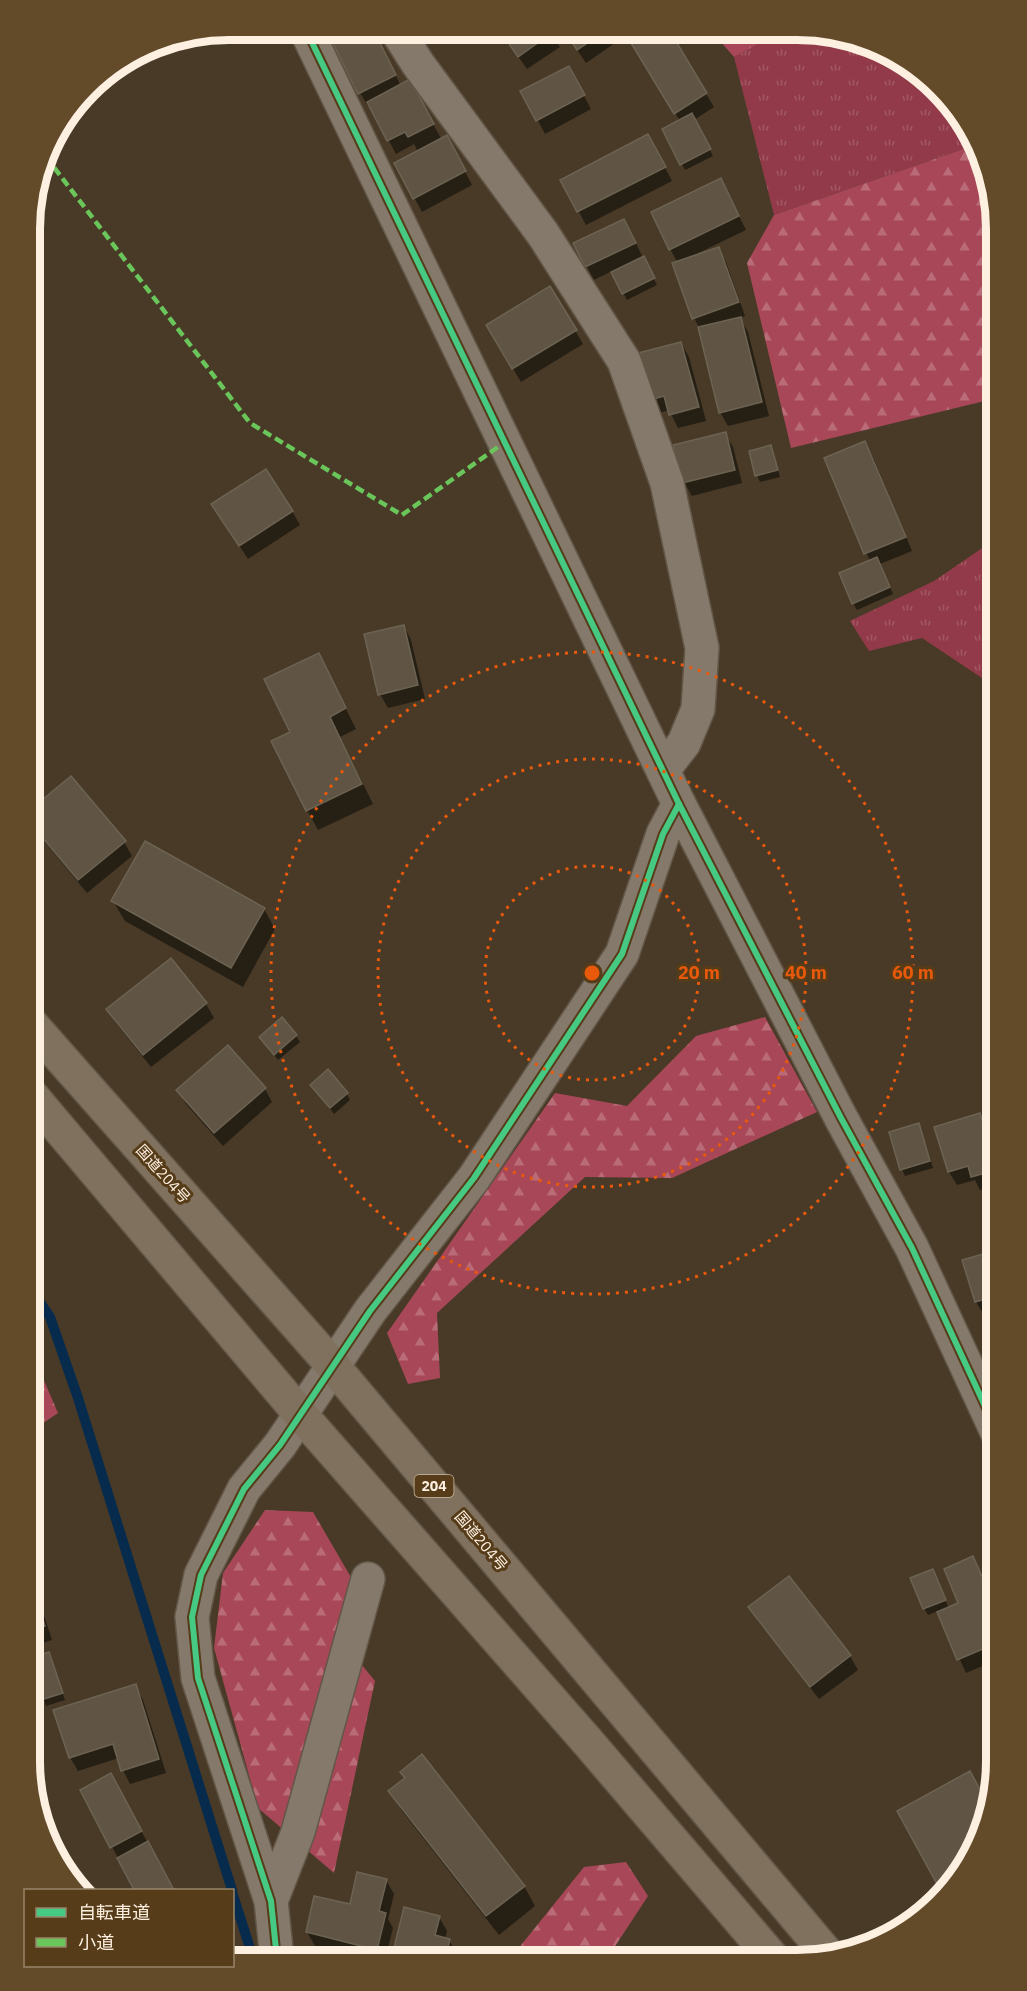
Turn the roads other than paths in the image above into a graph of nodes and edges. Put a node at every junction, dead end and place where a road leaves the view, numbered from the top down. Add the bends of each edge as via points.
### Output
1 (311, 40) edge
2 (403, 40) edge
3 (663, 770) junction
4 (680, 804) junction
5 (40, 1034) edge
6 (40, 1106) edge
7 (334, 1367) junction
8 (986, 1408) edge
9 (301, 1415) junction
10 (368, 1579) dead end
11 (271, 1901) junction
12 (823, 1949) edge
13 (276, 1950) edge
14 (766, 1950) edge

1 - 3 street
2 - 3 street via 543,234 624,361 667,483 702,648 698,709 684,743
3 - 4 street
4 - 7 street via 663,834 622,954 474,1178 370,1311
4 - 8 street via 912,1248
5 - 7 highway, 国道204号 / 204
6 - 9 highway
7 - 9 street
7 - 12 highway, 国道204号 / 204
9 - 11 street via 244,1489 201,1575 192,1617 198,1678
9 - 14 highway
10 - 11 street via 298,1832
11 - 13 street

